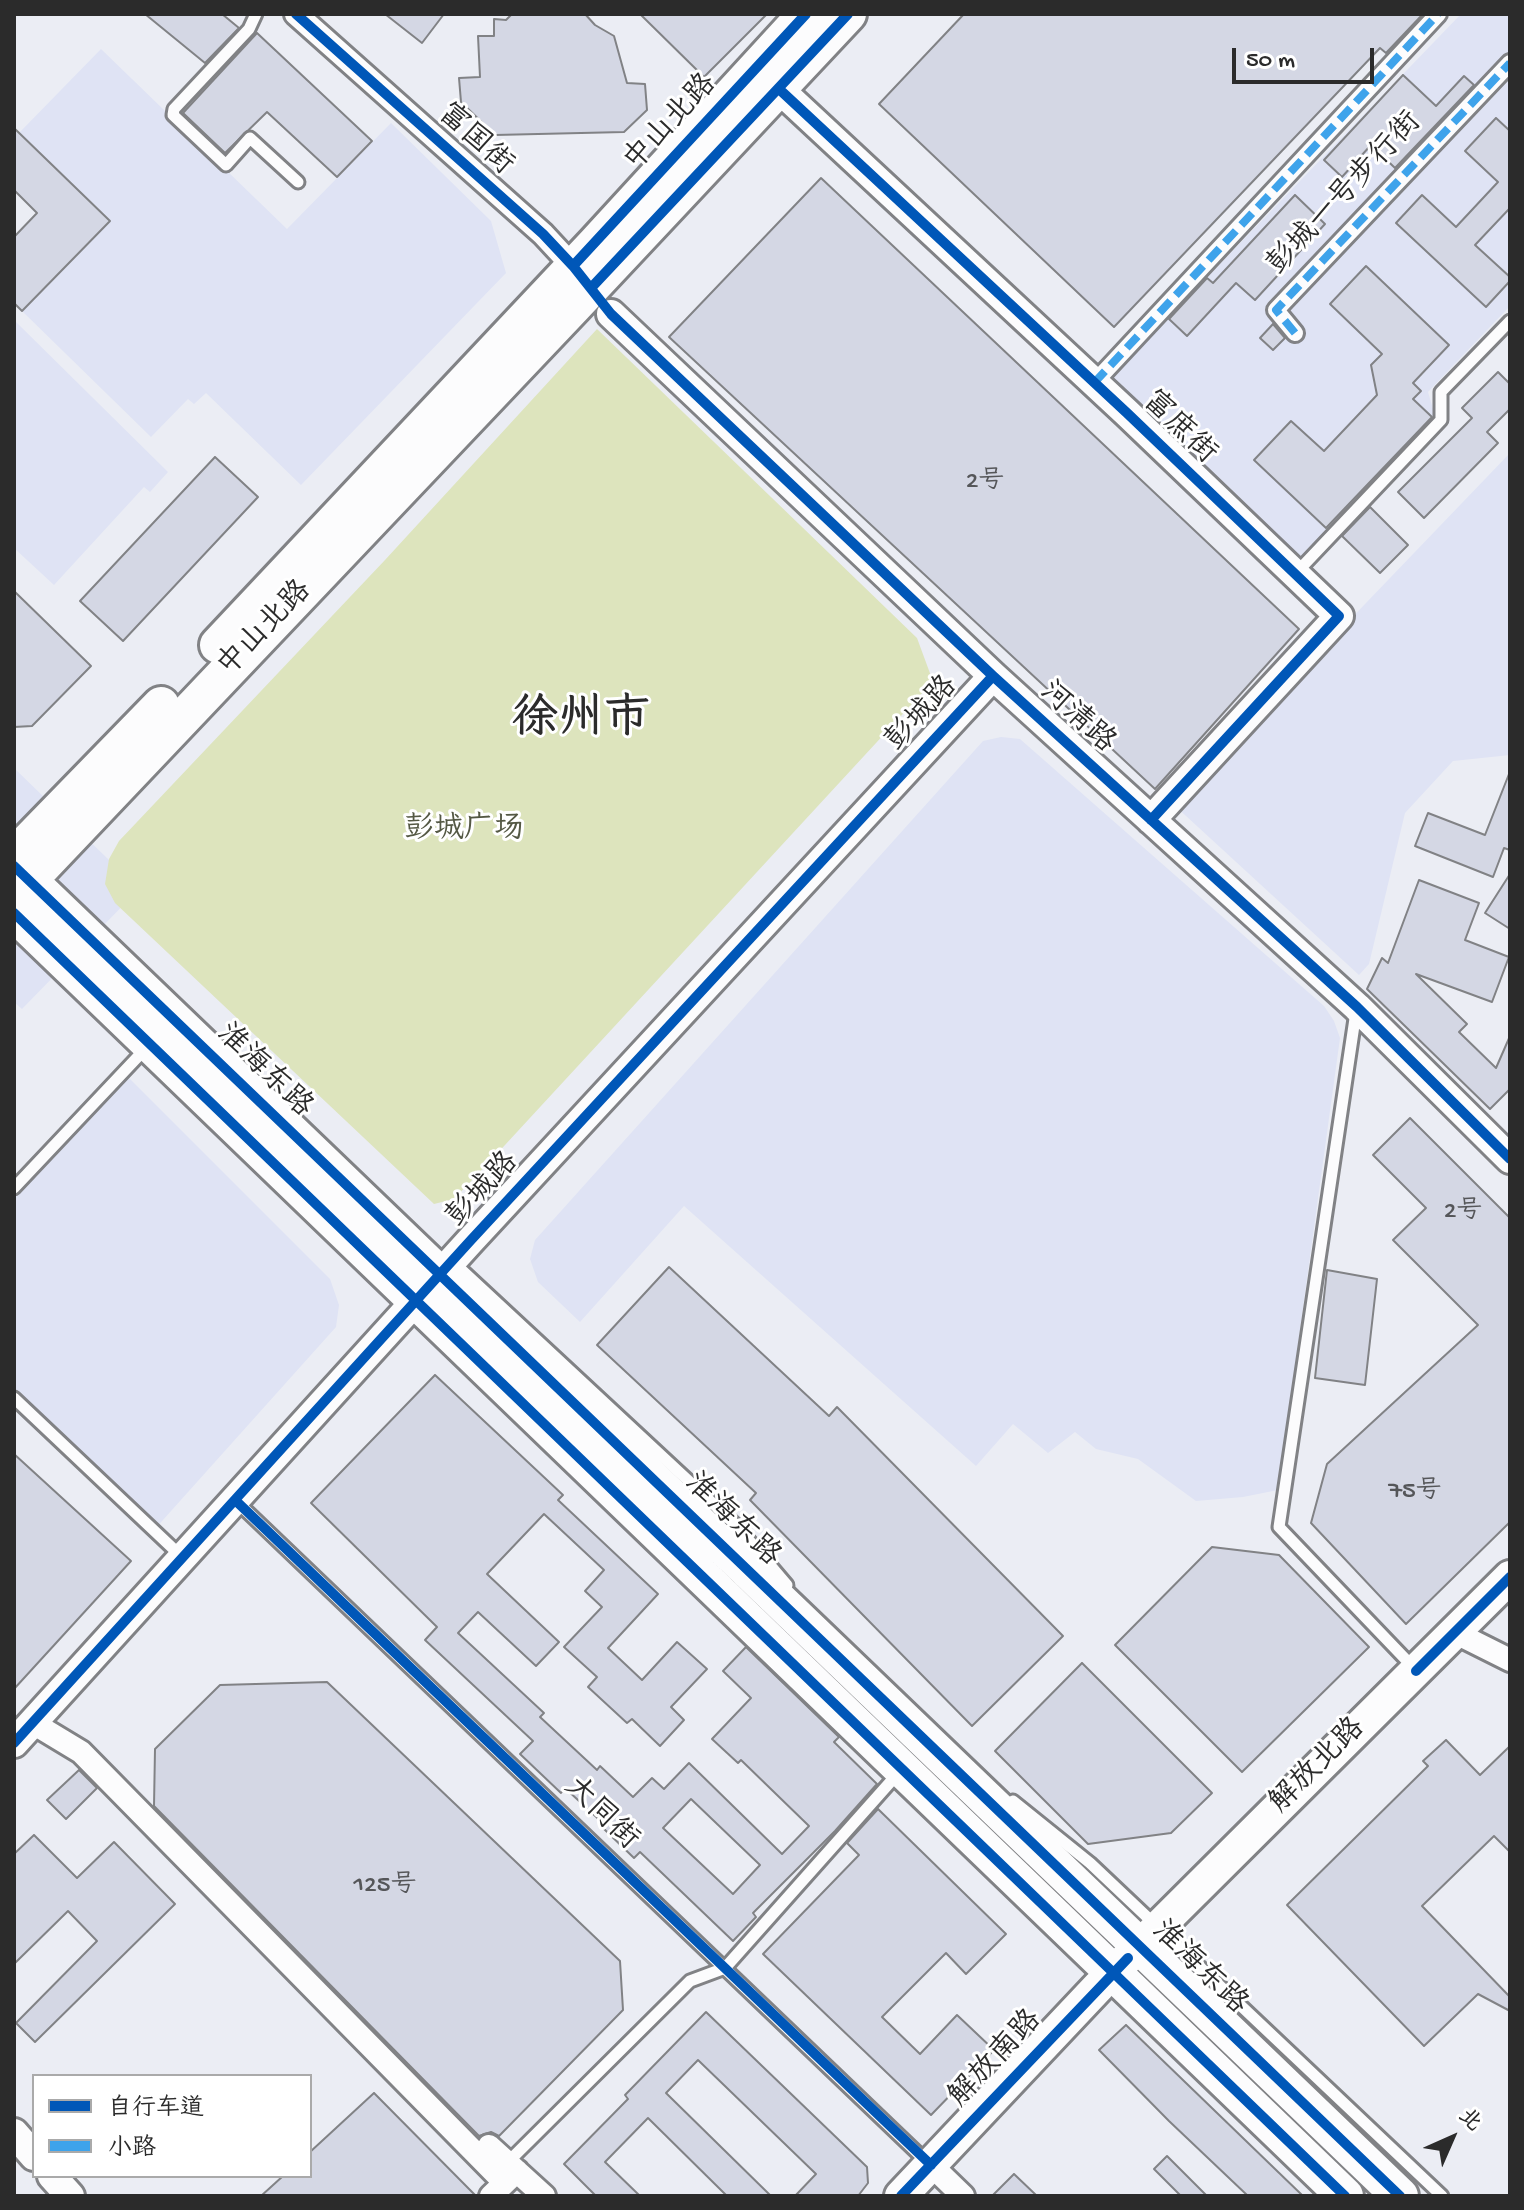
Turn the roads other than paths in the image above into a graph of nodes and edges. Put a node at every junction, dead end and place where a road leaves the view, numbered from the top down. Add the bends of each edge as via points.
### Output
1 (256, 14) edge
2 (296, 14) edge
3 (806, 14) edge
4 (848, 14) edge
5 (1438, 14) edge
6 (1510, 63) edge
7 (779, 89) junction
8 (298, 182) dead end
9 (592, 290) junction
10 (1510, 321) edge
11 (1295, 333) dead end
12 (1094, 383) junction
13 (1298, 571) dead end
14 (993, 676) junction
15 (1151, 820) junction
16 (18, 874) edge
17 (14, 913) edge
18 (1357, 1007) junction
19 (150, 1044) junction
20 (1510, 1159) edge
21 (14, 1188) edge
22 (445, 1269) junction
23 (14, 1398) edge
24 (235, 1500) junction
25 (183, 1558) junction
26 (1510, 1577) edge
27 (794, 1594) dead end
28 (814, 1616) dead end
29 (1454, 1632) junction
30 (1510, 1660) edge
31 (1416, 1671) junction
32 (23, 1733) edge
33 (907, 1773) junction
34 (981, 1776) dead end
35 (1005, 1795) dead end
36 (1135, 1951) junction
37 (725, 1968) junction
38 (14, 2133) edge
39 (489, 2146) dead end
40 (32, 2154) edge
41 (931, 2165) junction
42 (507, 2169) junction
43 (54, 2178) edge
44 (70, 2196) edge
45 (491, 2196) edge
46 (544, 2196) edge
47 (901, 2196) edge
48 (963, 2196) edge
49 (1345, 2196) edge
50 (1400, 2196) edge
51 (1442, 2196) edge

1 - 8 lane via 249,29 173,115 226,165 250,138
2 - 9 street, 富国街 via 543,234
3 - 9 main road, 中山北路
4 - 7 main road, 中山北路
5 - 12 street
6 - 11 street, 彭城一号步行街 via 1276,310
7 - 9 main road, 中山北路
7 - 12 street, 富庶街
9 - 14 street, 河清路
9 - 16 main road, 中山北路
10 - 13 lane via 1441,392 1441,420
12 - 15 street, 富庶街 via 1339,616
14 - 15 street, 河清路
14 - 22 street, 彭城路
15 - 18 street, 河清路
16 - 22 main road, 淮海东路
17 - 19 main road, 淮海东路
18 - 20 street, 河清路
18 - 31 lane via 1279,1527
19 - 21 lane
19 - 22 main road, 淮海东路
22 - 24 street, 彭城路
22 - 27 lane via 736,1525
22 - 33 main road, 淮海东路
22 - 36 main road, 淮海东路
23 - 25 lane
24 - 25 street, 彭城路
24 - 37 lane, 大同街
25 - 32 street, 彭城路
26 - 29 main road, 解放北路
28 - 34 lane
29 - 30 street
29 - 31 main road, 解放北路
31 - 36 main road, 解放北路
32 - 42 street via 81,1752
33 - 36 main road, 淮海东路
33 - 37 lane via 893,1779
35 - 36 lane via 1090,1863
36 - 41 main road, 解放南路
36 - 49 main road, 淮海东路
36 - 50 main road, 淮海东路
36 - 51 lane
37 - 41 lane, 大同街
37 - 42 lane via 690,1981
38 - 40 street
39 - 42 street
41 - 47 main road, 解放南路
41 - 48 street, 大同街
42 - 45 street
42 - 46 street
43 - 44 street

